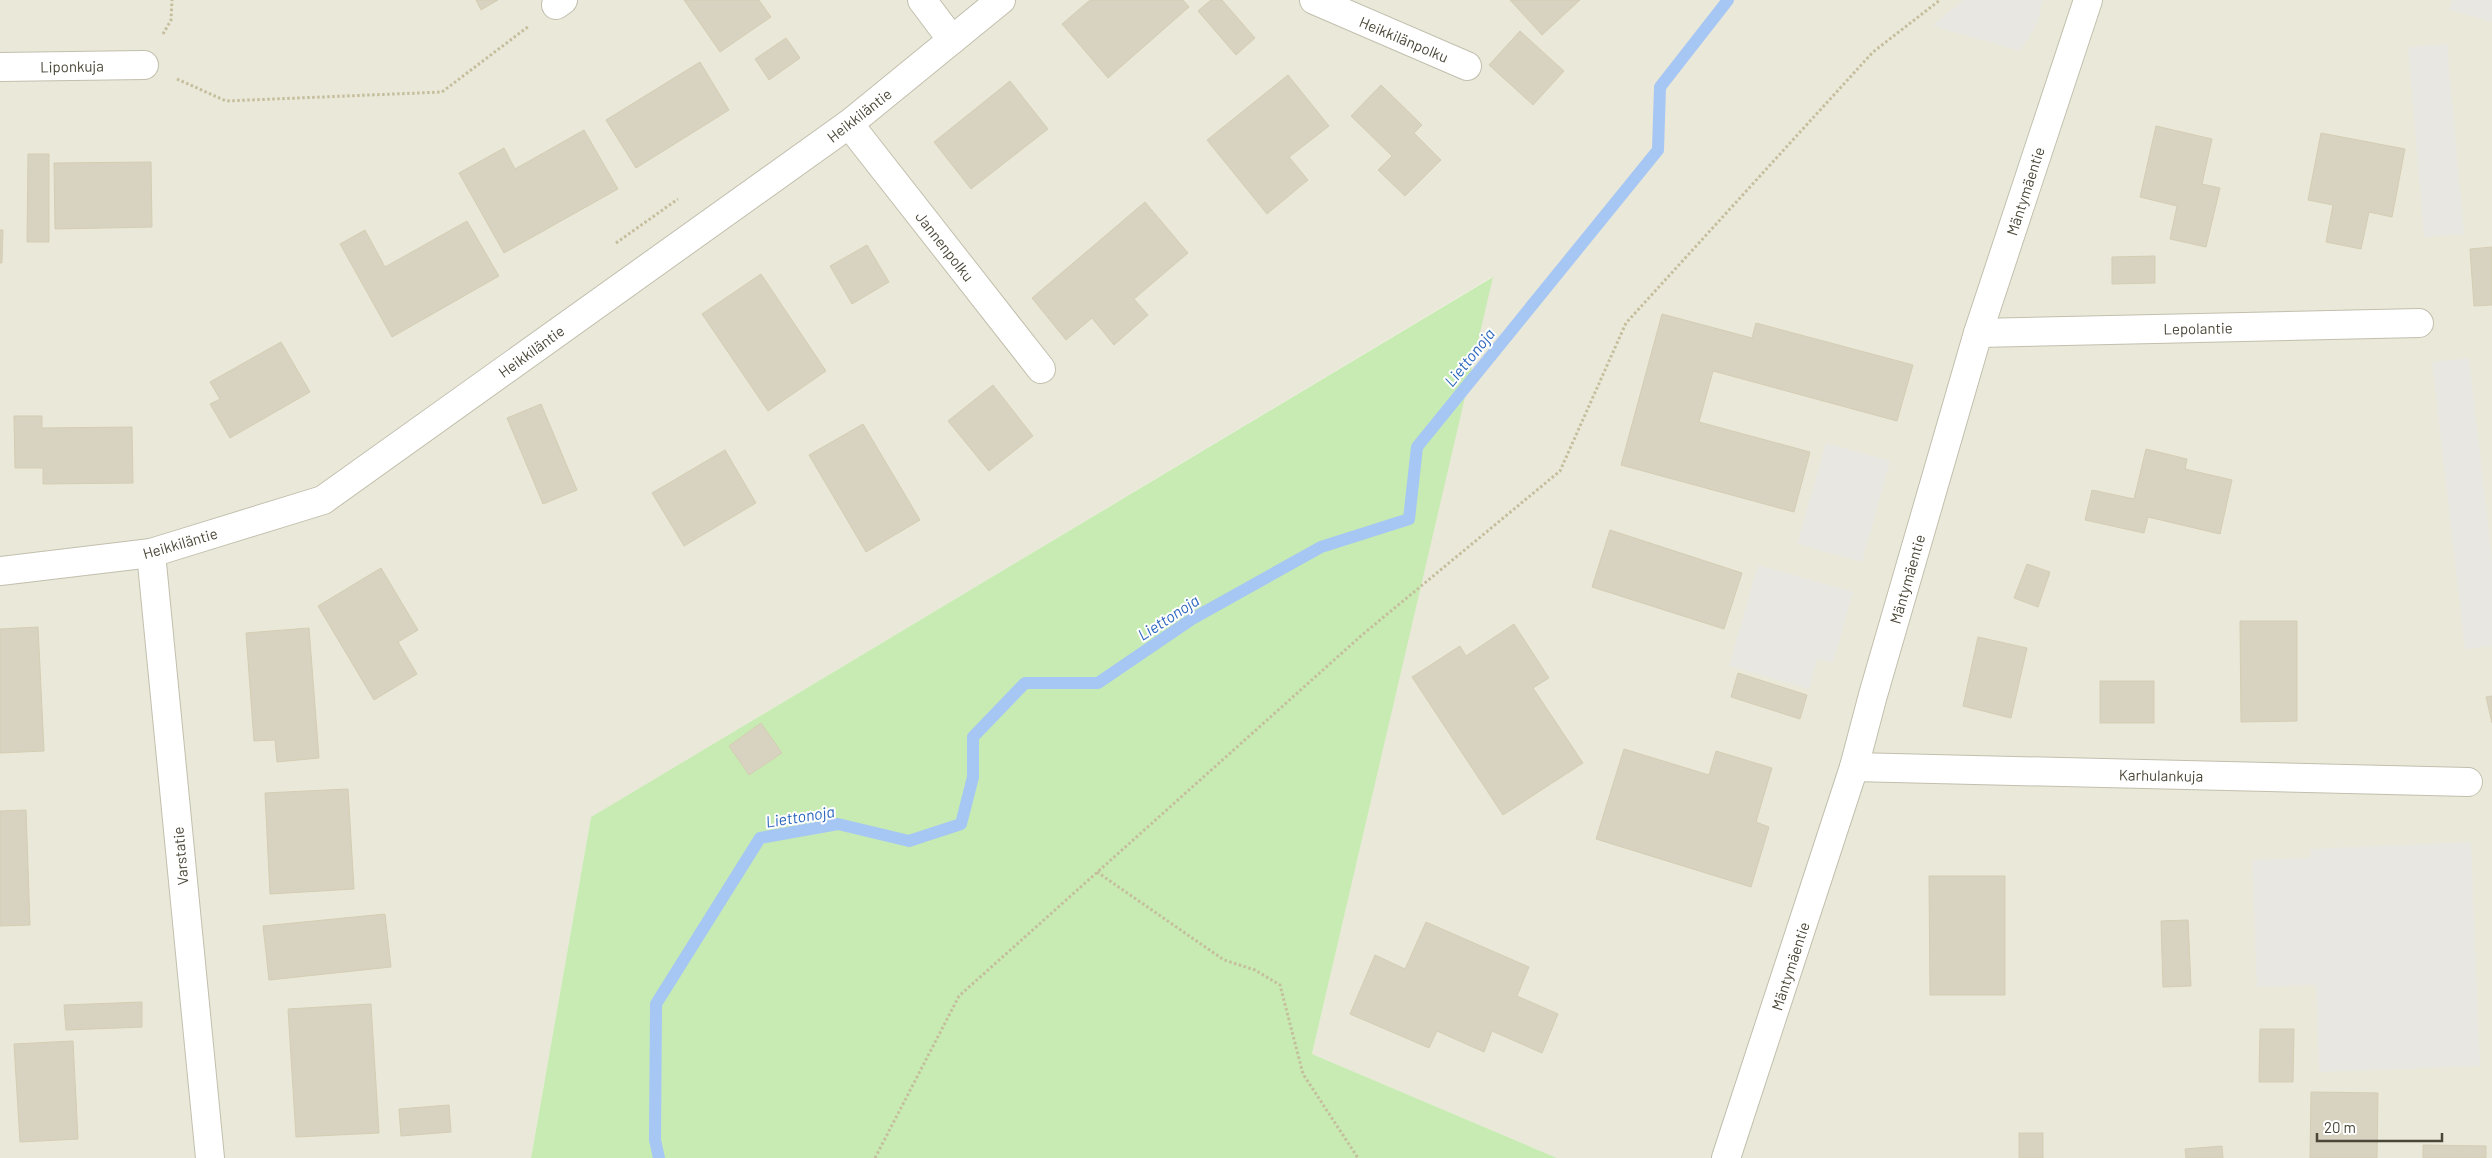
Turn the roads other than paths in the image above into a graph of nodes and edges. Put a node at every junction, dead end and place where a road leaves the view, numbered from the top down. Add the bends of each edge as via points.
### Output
1 (922, 0) edge
2 (1001, 0) edge
3 (1314, 0) edge
4 (2088, 0) edge
5 (952, 40) junction
6 (144, 64) road end
7 (1467, 66) dead end
8 (0, 67) edge
9 (849, 124) junction
10 (2419, 323) dead end
11 (1978, 333) junction
12 (1041, 368) dead end
13 (151, 553) junction
14 (0, 571) edge
15 (1854, 767) junction
16 (2468, 782) dead end
17 (210, 1158) edge
18 (1726, 1158) edge

1 - 5 street
2 - 5 street, Heikkiläntie
3 - 7 street, Heikkilänpolku
4 - 11 street, Mäntymäentie
5 - 9 street, Heikkiläntie
6 - 8 street, Liponkuja
9 - 12 street, Jannenpolku
9 - 13 street, Heikkiläntie via 323,500
10 - 11 street, Lepolantie
11 - 15 street, Mäntymäentie
13 - 14 street, Heikkiläntie
13 - 17 street, Varstatie
15 - 16 street, Karhulankuja
15 - 18 street, Mäntymäentie

